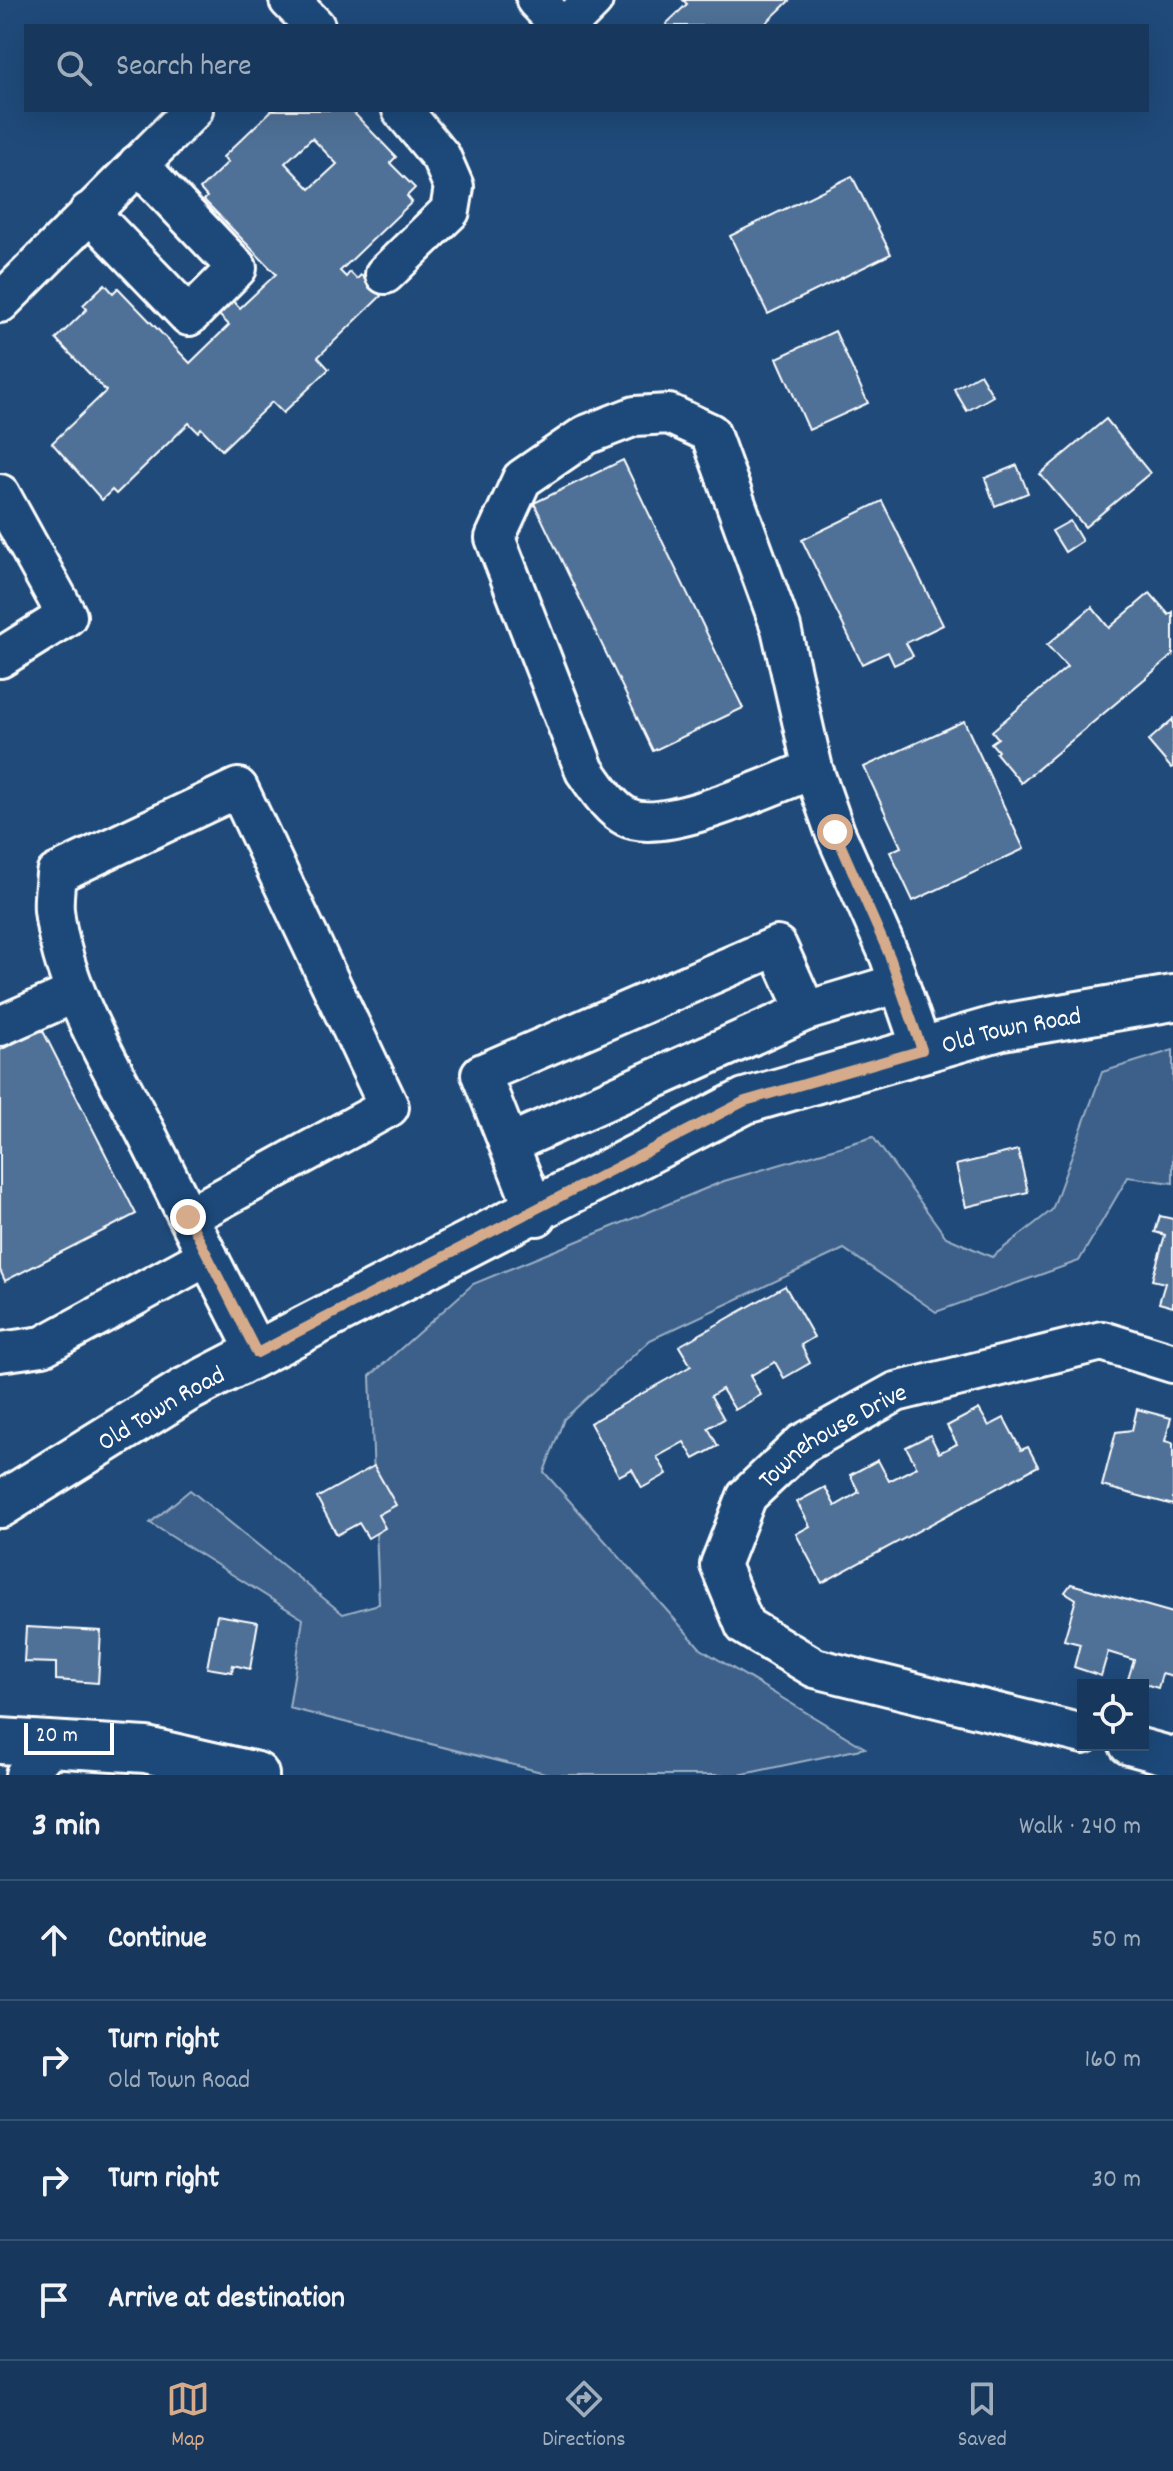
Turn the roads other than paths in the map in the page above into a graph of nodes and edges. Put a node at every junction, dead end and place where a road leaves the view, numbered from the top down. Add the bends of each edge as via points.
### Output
1 (536, 0) edge
2 (593, 0) edge
3 (562, 24) edge
4 (566, 24) edge
5 (191, 112) edge
6 (404, 112) edge
7 (138, 164) junction
8 (89, 212) junction
9 (385, 274) dead end
10 (0, 303) edge
11 (0, 494) edge
12 (0, 658) edge
13 (813, 769) junction
14 (899, 983) junction
15 (75, 993) junction
16 (1173, 998) edge
17 (806, 1011) junction
18 (0, 1026) edge
19 (922, 1050) junction
20 (509, 1144) junction
21 (536, 1213) junction
22 (188, 1217) junction
23 (208, 1256) junction
24 (0, 1352) edge
25 (257, 1353) junction
26 (1173, 1363) edge
27 (0, 1505) edge
28 (1077, 1733) edge
29 (0, 1741) edge
30 (1149, 1750) edge
31 (1173, 1757) edge
32 (38, 1760) edge
33 (205, 1769) edge
34 (256, 1775) edge

1 - 3 street
2 - 4 street
5 - 7 street
6 - 9 street via 441,157 454,187 450,211
7 - 8 street
7 - 8 street via 237,268 189,316
8 - 10 street
11 - 12 street via 67,616
13 - 13 street via 781,628 710,433 669,414 635,416 586,435 522,479 495,538 585,771 608,800 628,818 683,818
13 - 14 street
14 - 17 street
14 - 19 street
15 - 18 street
15 - 22 street
15 - 22 street via 53,908 56,874 238,788 389,1107
16 - 19 main road, Old Town Road via 1002,1027
17 - 20 street
17 - 20 street via 777,946 481,1074
19 - 21 main road, Old Town Road via 745,1101
20 - 21 street
21 - 25 main road, Old Town Road
22 - 23 street
23 - 24 street via 43,1346
23 - 25 street
25 - 27 main road, Old Town Road via 184,1391
26 - 28 street, Townehouse Drive via 1102,1341 896,1392 802,1444 747,1496 720,1565 745,1626 815,1668
29 - 32 main road
30 - 31 street
32 - 33 main road via 146,1750
33 - 34 main road

